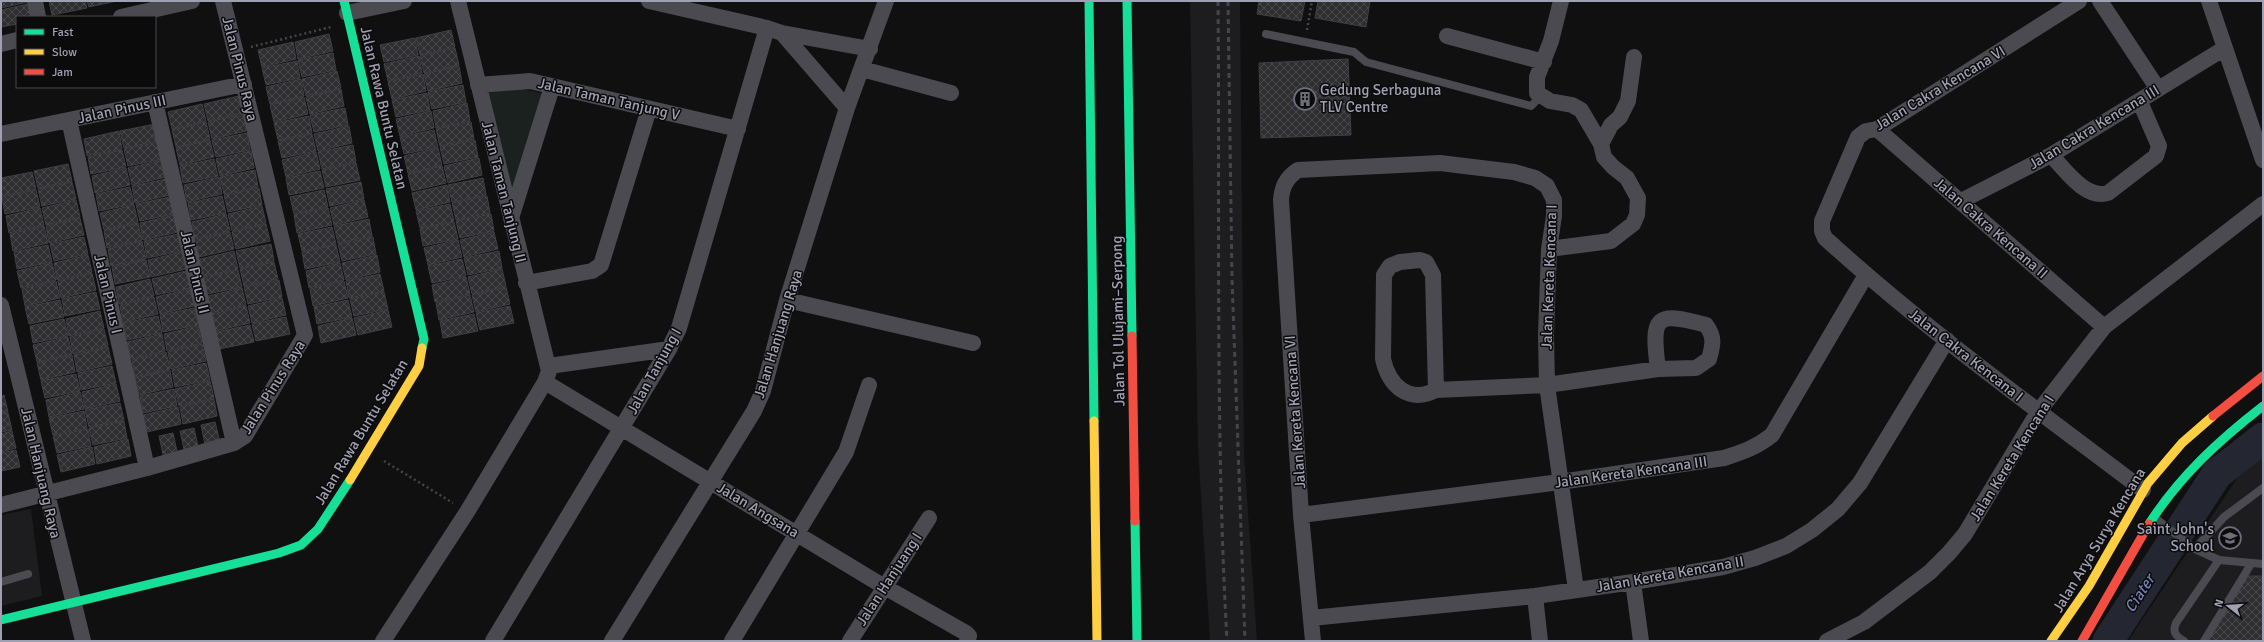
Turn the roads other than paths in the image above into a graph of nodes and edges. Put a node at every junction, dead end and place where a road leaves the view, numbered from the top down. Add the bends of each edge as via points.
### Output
1 (35, 1) edge
2 (192, 1) edge
3 (223, 1) edge
4 (404, 1) edge
5 (458, 1) edge
6 (649, 1) edge
7 (886, 1) edge
8 (1089, 1) edge
9 (1127, 1) edge
10 (1561, 1) edge
11 (2079, 1) edge
12 (2100, 1) edge
13 (2209, 1) edge
14 (127, 11) edge
15 (347, 12) edge
16 (38, 16) edge
17 (775, 31) junction
18 (1266, 34) dead end
19 (1447, 36) dead end
20 (16, 40) edge
21 (1, 44) edge
22 (2225, 48) junction
23 (870, 49) junction
24 (1634, 57) dead end
25 (1544, 62) junction
26 (862, 69) junction
27 (244, 84) junction
28 (478, 85) junction
29 (552, 87) junction
30 (2158, 89) junction
31 (951, 93) dead end
32 (1540, 97) junction
33 (156, 102) junction
34 (2140, 102) junction
35 (847, 108) junction
36 (649, 109) junction
37 (69, 120) junction
38 (738, 129) junction
39 (1877, 130) junction
40 (1, 134) edge
41 (1601, 144) junction
42 (2051, 156) junction
43 (2263, 160) edge
44 (1285, 182) joint
45 (1961, 201) junction
46 (2263, 204) edge
47 (510, 218) junction
48 (1548, 249) junction
49 (1866, 275) junction
50 (526, 284) junction
51 (788, 300) junction
52 (1, 305) edge
53 (2104, 327) junction
54 (1947, 340) junction
55 (973, 344) dead end
56 (669, 350) junction
57 (549, 366) junction
58 (1658, 369) dead end
59 (2263, 376) edge
60 (545, 382) junction
61 (869, 385) dead end
62 (1547, 385) junction
63 (1436, 390) junction
64 (2263, 406) edge
65 (2038, 412) junction
66 (622, 427) junction
67 (234, 443) junction
68 (147, 468) junction
69 (710, 482) junction
70 (1560, 482) junction
71 (2263, 488) edge
72 (2143, 490) junction
73 (46, 492) junction
74 (1, 504) edge
75 (1301, 515) junction
76 (2154, 517) junction
77 (928, 518) dead end
78 (796, 533) junction
79 (2195, 549) junction
80 (2219, 560) junction
81 (2252, 564) junction
82 (2263, 564) edge
83 (28, 574) dead end
84 (1, 582) edge
85 (1633, 582) junction
86 (883, 586) junction
87 (1576, 590) junction
88 (1535, 596) junction
89 (72, 601) junction
90 (1311, 618) junction
91 (1, 620) edge
92 (968, 640) edge
93 (83, 641) edge
94 (383, 641) edge
95 (493, 641) edge
96 (612, 641) edge
97 (732, 641) edge
98 (850, 641) edge
99 (1097, 641) edge
100 (1137, 641) edge
101 (1313, 641) edge
102 (1540, 641) edge
103 (1641, 641) edge
104 (1828, 641) edge
105 (2051, 641) edge
106 (2082, 641) edge
107 (2184, 641) edge
108 (2204, 641) edge

1 - 16 street
2 - 14 street
3 - 27 street, Jalan Pinus Raya
4 - 15 street
5 - 28 street, Jalan Taman Tanjung II
6 - 17 street
7 - 23 street, Jalan Hanjuang Raya
8 - 99 main road, Jalan Tol Ulujami–Serpong
9 - 100 main road, Jalan Tol Ulujami–Serpong
10 - 25 street
11 - 39 street, Jalan Cakra Kencana VI
12 - 30 street
13 - 22 street
15 - 89 main road, Jalan Rawa Buntu Selatan via 424,339 419,366 370,450 318,529 301,545 280,553
17 - 23 street
17 - 35 street
17 - 38 street, Jalan Tanjung I
18 - 32 lane via 1354,52 1366,62 1531,106
19 - 25 street
20 - 21 street
22 - 30 street, Jalan Cakra Kencana III
22 - 43 street
23 - 26 street, Jalan Hanjuang Raya
24 - 41 street via 1633,75 1625,108 1611,125
25 - 32 street via 1536,83
26 - 31 street
26 - 35 street, Jalan Hanjuang Raya
27 - 33 street, Jalan Pinus III
27 - 67 street, Jalan Pinus Raya via 305,334 244,436
28 - 29 street, Jalan Taman Tanjung V via 530,81
28 - 47 street, Jalan Taman Tanjung II
29 - 36 street, Jalan Taman Tanjung V
29 - 47 street
30 - 34 street, Jalan Cakra Kencana III
32 - 41 street via 1572,105 1581,110
33 - 37 street, Jalan Pinus III
33 - 67 street, Jalan Pinus II
34 - 42 street, Jalan Cakra Kencana III
34 - 42 street via 2159,146 2156,156 2108,193 2100,196 2089,192
35 - 51 street, Jalan Hanjuang Raya
36 - 38 street, Jalan Taman Tanjung V
36 - 50 street via 601,265 592,271
37 - 40 street, Jalan Pinus III
37 - 68 street, Jalan Pinus I
38 - 56 street, Jalan Tanjung I via 685,311
39 - 45 street, Jalan Cakra Kencana II
39 - 49 street, Jalan Cakra Kencana VI via 1866,131 1858,137 1822,221 1825,238
41 - 48 street via 1607,162 1623,173 1638,198 1637,215 1633,224 1611,241
42 - 45 street, Jalan Cakra Kencana III
44 - 48 street, Jalan Kereta Kencana I via 1298,170 1387,164 1440,163 1514,172 1535,178 1547,186 1554,200
44 - 75 street, Jalan Kereta Kencana VI via 1281,200
45 - 53 street, Jalan Cakra Kencana II
46 - 53 street, Jalan Kereta Kencana I
47 - 50 street, Jalan Taman Tanjung II
48 - 62 street, Jalan Kereta Kencana I
49 - 54 street, Jalan Cakra Kencana I
49 - 70 street, Jalan Kereta Kencana III via 1772,435 1759,446 1724,458
50 - 57 street, Jalan Taman Tanjung II
51 - 55 street
51 - 69 street, Jalan Hanjuang Raya via 763,390 754,411
52 - 73 street, Jalan Hanjuang Raya
53 - 65 street, Jalan Kereta Kencana I
54 - 65 street, Jalan Cakra Kencana I
54 - 85 street, Jalan Kereta Kencana II via 1860,484 1838,509 1812,530 1786,546 1755,558 1723,567
56 - 57 street
56 - 66 street, Jalan Tanjung I
57 - 60 street, Jalan Taman Tanjung II
58 - 62 street
59 - 72 main road, Jalan Arya Surya Kencana via 2212,415 2158,469
60 - 66 street, Jalan Angsana
60 - 94 street, Jalan Taman Tanjung II via 467,512
61 - 78 street via 846,452
62 - 63 street
62 - 70 street, Jalan Kereta Kencana I
63 - 63 street via 1419,396 1408,394 1399,389 1386,373 1383,360 1384,275 1390,266 1400,262 1426,262 1433,274
64 - 76 main road via 2198,461
65 - 72 street, Jalan Cakra Kencana I
65 - 104 street, Jalan Kereta Kencana I via 1965,534 1949,553 1930,572 1864,622
66 - 69 street, Jalan Angsana
66 - 95 street, Jalan Tanjung I
67 - 68 street, Jalan Pinus Raya
68 - 73 street, Jalan Pinus Raya
69 - 78 street, Jalan Angsana
69 - 96 street, Jalan Hanjuang Raya
70 - 75 street, Jalan Kereta Kencana III
70 - 87 street, Jalan Kereta Kencana I
71 - 79 lane via 2224,517
72 - 105 main road, Jalan Arya Surya Kencana via 2069,620
73 - 74 street, Jalan Pinus Raya
73 - 89 street, Jalan Hanjuang Raya
75 - 90 street, Jalan Kereta Kencana VI
76 - 79 lane
76 - 106 main road
77 - 86 street, Jalan Hanjuang I
78 - 86 street, Jalan Angsana
78 - 97 street
79 - 80 lane
80 - 81 lane
80 - 107 lane via 2176,623 2176,636
81 - 82 lane
81 - 108 lane
83 - 84 lane
85 - 87 street, Jalan Kereta Kencana II
85 - 103 street
86 - 92 street, Jalan Angsana via 966,633
86 - 98 street, Jalan Hanjuang I
87 - 88 street, Jalan Kereta Kencana II
88 - 90 street, Jalan Kereta Kencana II
88 - 102 street
89 - 91 main road, Jalan Rawa Buntu Selatan
89 - 93 street, Jalan Hanjuang Raya
90 - 101 street, Jalan Kereta Kencana VI

